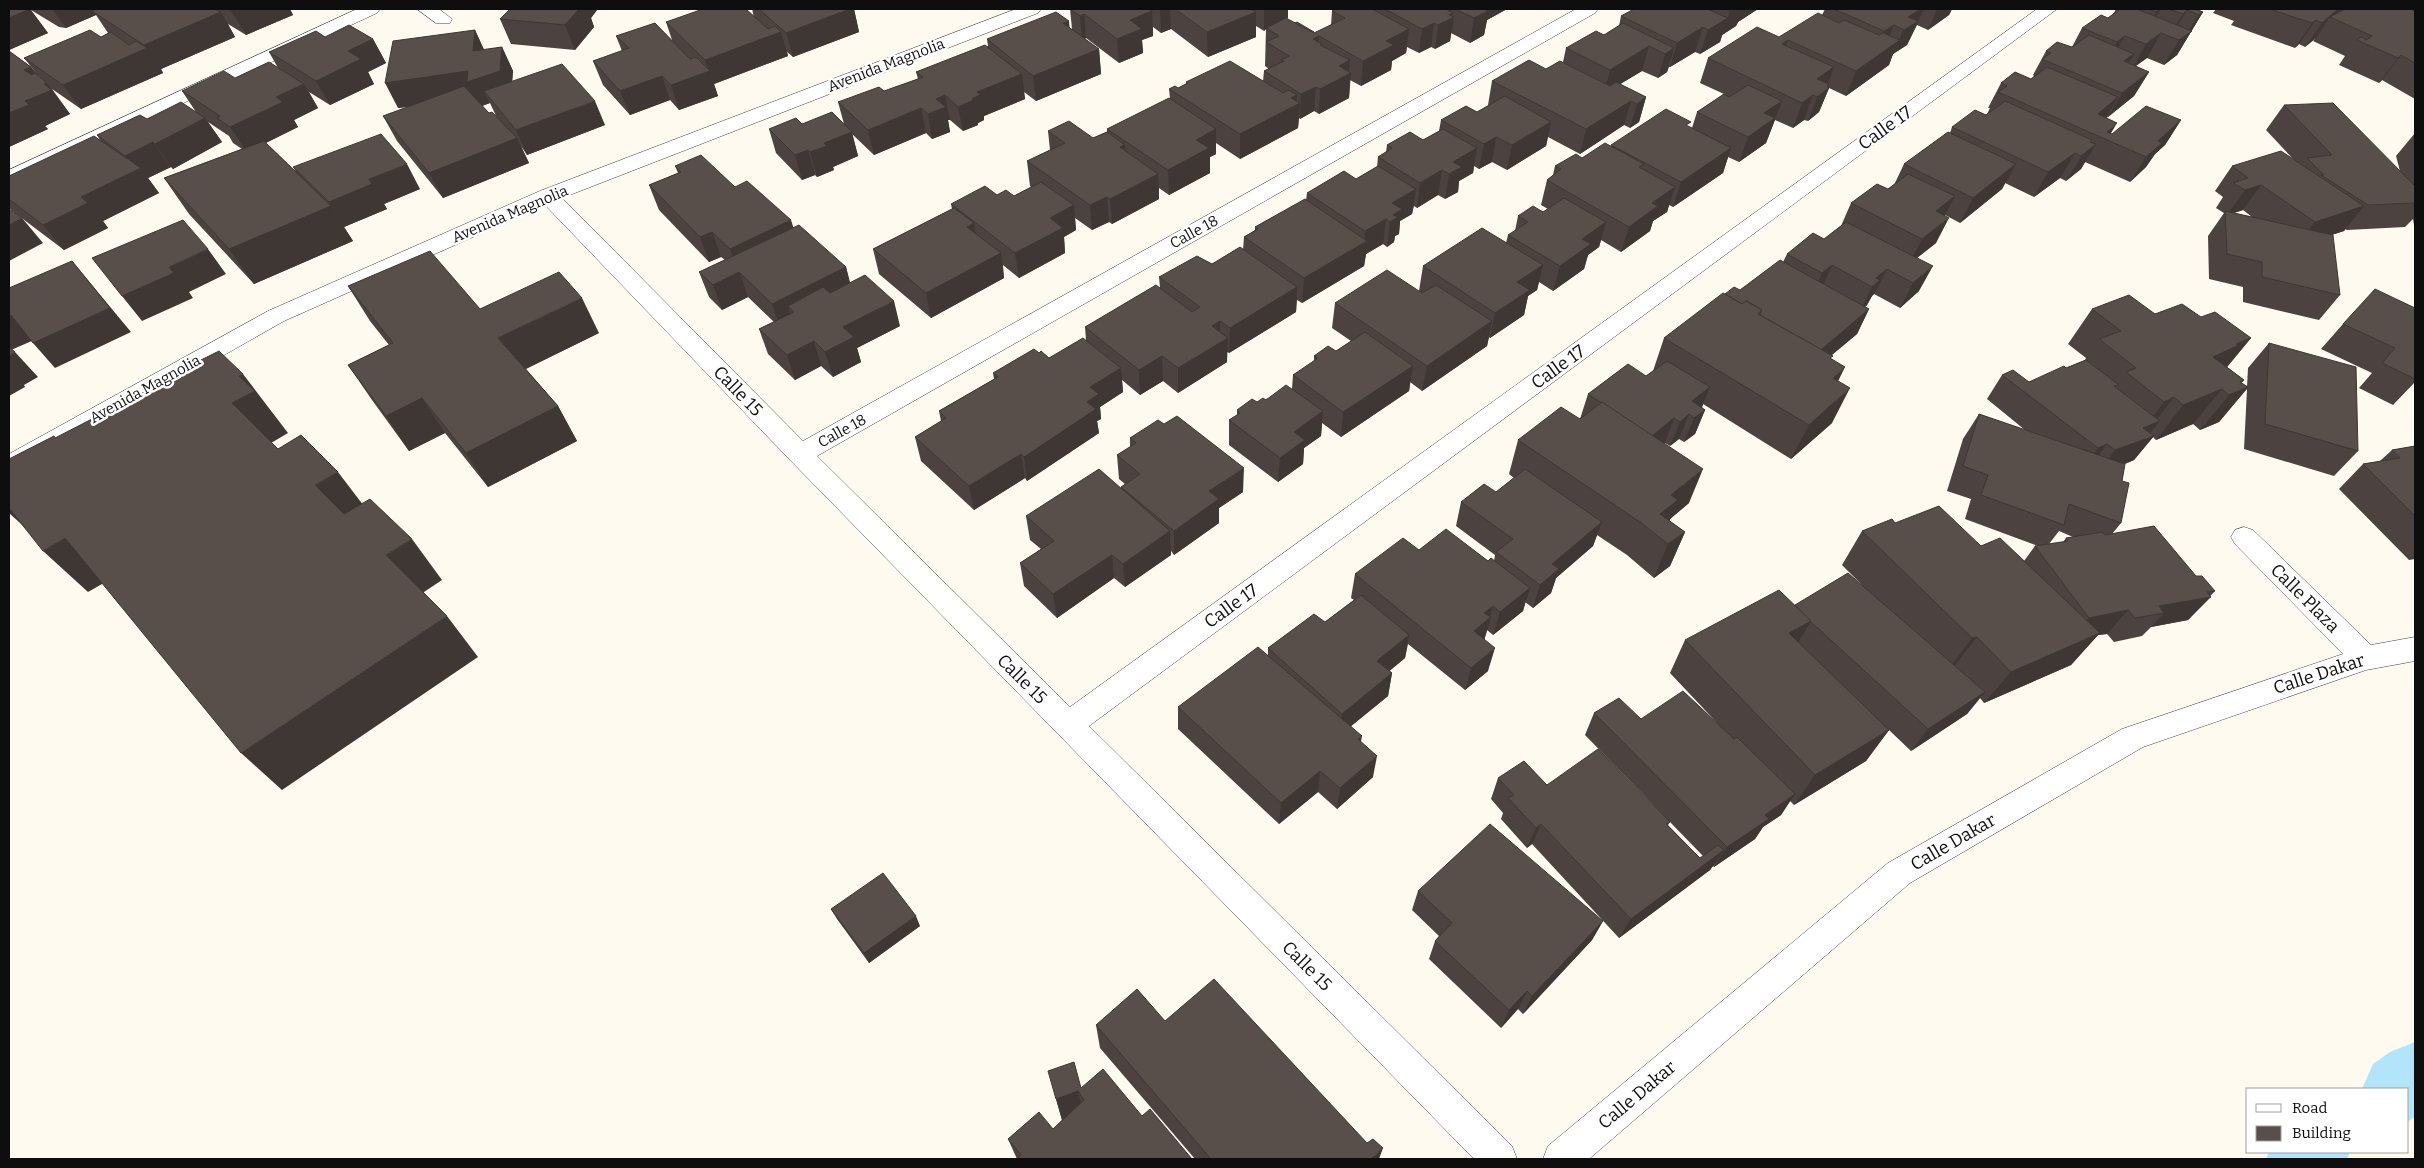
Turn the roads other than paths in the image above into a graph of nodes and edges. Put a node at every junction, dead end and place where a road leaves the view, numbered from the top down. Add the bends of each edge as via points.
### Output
1 (371, 9) edge
2 (426, 9) edge
3 (1032, 9) edge
4 (1589, 9) edge
5 (2048, 9) edge
6 (443, 19) dead end
7 (9, 178) edge
8 (548, 196) junction
9 (800, 454) junction
10 (9, 465) edge
11 (2244, 537) dead end
12 (2415, 649) edge
13 (2366, 658) junction
14 (1068, 725) junction
15 (1499, 1159) edge
16 (1562, 1159) edge

1 - 7 street
2 - 6 street
3 - 8 street, Avenida Magnolia
4 - 9 street, Calle 18
5 - 14 street, Calle 17
8 - 9 street, Calle 15
8 - 10 street, Avenida Magnolia via 276,316
9 - 14 street, Calle 15
11 - 13 street, Calle Plaza
12 - 13 street, Calle Dakar
13 - 16 street, Calle Dakar via 2133,738 1899,873
14 - 15 street, Calle 15

